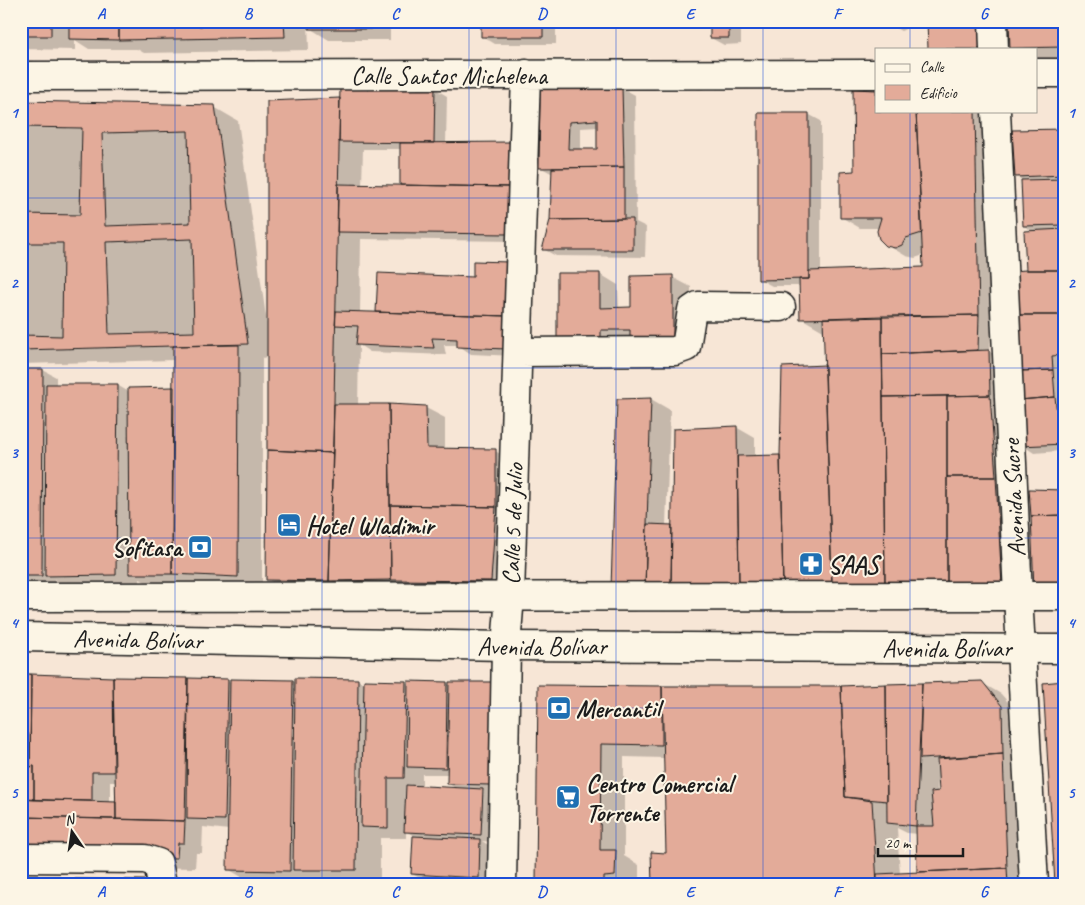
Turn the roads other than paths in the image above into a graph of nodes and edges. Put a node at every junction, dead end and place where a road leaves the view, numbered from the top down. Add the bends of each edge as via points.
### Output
1 (993, 21) edge
2 (994, 48) edge
3 (1038, 73) edge
4 (1064, 73) edge
5 (526, 74) junction
6 (875, 74) edge
7 (21, 76) edge
8 (996, 112) edge
9 (781, 307) dead end
10 (518, 352) junction
11 (510, 596) junction
12 (1018, 596) junction
13 (1064, 596) edge
14 (21, 597) edge
15 (21, 637) edge
16 (506, 646) junction
17 (1020, 649) junction
18 (1064, 649) edge
19 (21, 858) edge
20 (162, 884) edge
21 (502, 884) edge
22 (1034, 884) edge

1 - 2 street
3 - 4 street
5 - 6 street, Calle Santos Michelena
5 - 7 street, Calle Santos Michelena
5 - 10 street, Calle 5 de Julio
8 - 12 street, Avenida Sucre
9 - 10 street via 698,306 692,310 686,347 675,351
10 - 11 street, Calle 5 de Julio
11 - 12 street, Avenida Bolívar
11 - 14 street, Avenida Bolívar
11 - 16 street, Calle 5 de Julio
12 - 13 street, Avenida Bolívar
12 - 17 street, Avenida Sucre
15 - 16 street, Avenida Bolívar
16 - 17 street, Avenida Bolívar
16 - 21 street, Calle 5 de Julio
17 - 18 street, Avenida Bolívar
17 - 22 street, Avenida Sucre
19 - 20 street via 145,859 158,863

